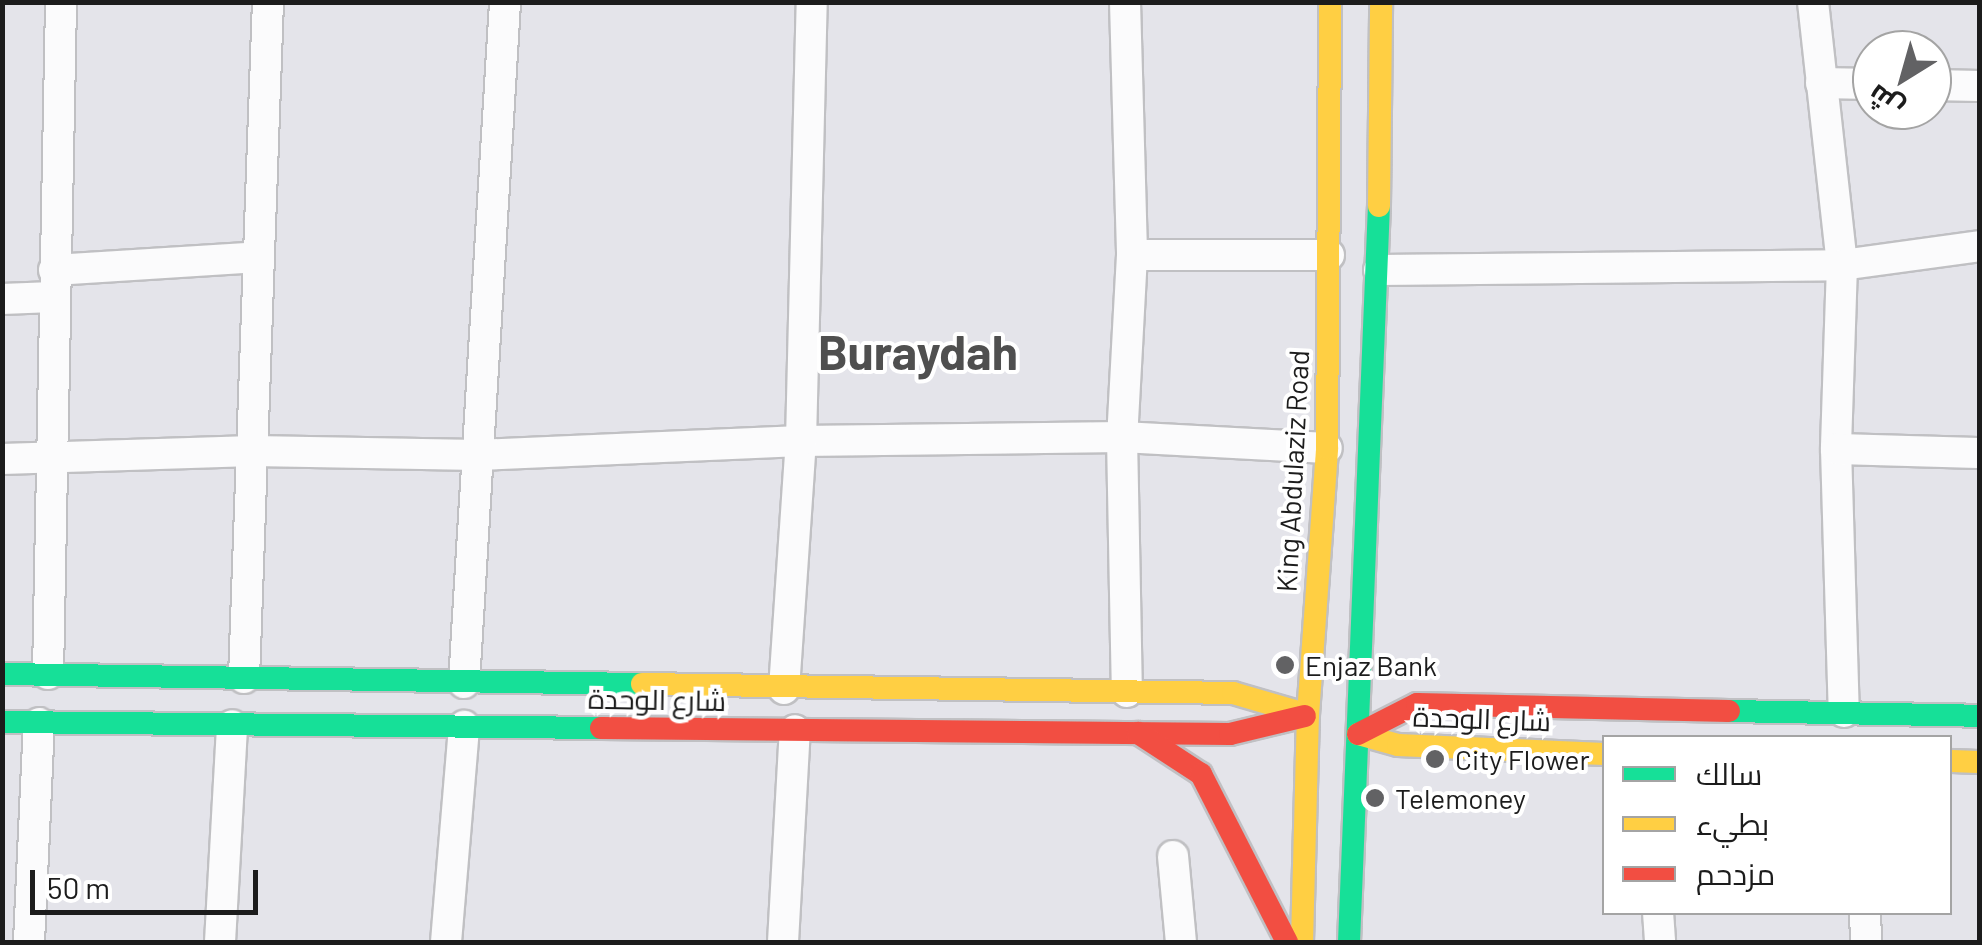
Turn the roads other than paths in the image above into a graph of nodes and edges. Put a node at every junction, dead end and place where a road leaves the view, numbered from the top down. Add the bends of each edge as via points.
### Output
1 (61, 2) edge
2 (268, 2) edge
3 (505, 2) edge
4 (812, 2) edge
5 (1125, 2) edge
6 (1330, 2) edge
7 (1382, 2) edge
8 (1812, 2) edge
9 (1820, 83) junction
10 (1852, 84) edge
11 (1952, 86) edge
12 (1980, 86) edge
13 (1980, 246) edge
14 (1132, 255) junction
15 (1329, 255) junction
16 (259, 258) junction
17 (1842, 266) junction
18 (1380, 270) junction
19 (54, 283) junction
20 (2, 299) edge
21 (1122, 437) junction
22 (801, 440) junction
23 (1327, 448) junction
24 (1836, 449) junction
25 (253, 452) junction
26 (1980, 453) edge
27 (478, 456) junction
28 (2, 459) edge
29 (51, 461) junction
30 (2, 674) edge
31 (48, 674) junction
32 (244, 678) junction
33 (464, 683) junction
34 (784, 690) junction
35 (1128, 692) junction
36 (1844, 712) junction
37 (1308, 715) junction
38 (1980, 716) edge
39 (2, 722) edge
40 (38, 723) junction
41 (232, 725) junction
42 (464, 726) junction
43 (795, 730) junction
44 (1137, 733) junction
45 (1358, 734) junction
46 (1602, 754) edge
47 (1952, 761) edge
48 (1980, 762) edge
49 (1173, 856) dead end
50 (1658, 915) edge
51 (1865, 915) edge
52 (28, 942) edge
53 (220, 942) edge
54 (446, 942) edge
55 (783, 942) edge
56 (1181, 942) edge
57 (1287, 942) edge
58 (1302, 942) edge
59 (1349, 942) edge
60 (1660, 942) edge
61 (1866, 942) edge

1 - 19 street
2 - 16 street
3 - 27 street
4 - 22 street
5 - 14 street
6 - 15 main road, King Abdulaziz Road
7 - 18 main road
8 - 9 street
9 - 10 street
9 - 17 street
11 - 12 street
13 - 17 street
14 - 15 street
14 - 21 street
15 - 23 main road, King Abdulaziz Road
16 - 19 street
16 - 25 street
17 - 18 street
17 - 24 street
18 - 45 main road
19 - 20 street
19 - 29 street
21 - 22 street
21 - 23 street
21 - 35 street
22 - 27 street
22 - 34 street
23 - 37 main road, King Abdulaziz Road
24 - 26 street
24 - 36 street
25 - 27 street
25 - 29 street
25 - 32 street
27 - 33 street
28 - 29 street
29 - 31 street
30 - 31 main road
31 - 32 main road
32 - 33 main road
33 - 34 main road
34 - 35 main road
35 - 37 main road via 1233,693
36 - 38 main road
36 - 45 main road via 1417,704
37 - 44 main road, شارع الوحدة via 1230,734
37 - 58 main road, King Abdulaziz Road
39 - 40 main road, شارع الوحدة
40 - 41 main road, شارع الوحدة
40 - 52 street
41 - 42 main road, شارع الوحدة
41 - 53 street
42 - 43 main road, شارع الوحدة
42 - 54 street
43 - 44 main road, شارع الوحدة
43 - 55 street
44 - 57 main road via 1201,774
45 - 46 main road, شارع الوحدة via 1398,745
45 - 59 main road
47 - 48 main road
49 - 56 street
50 - 60 street
51 - 61 street

